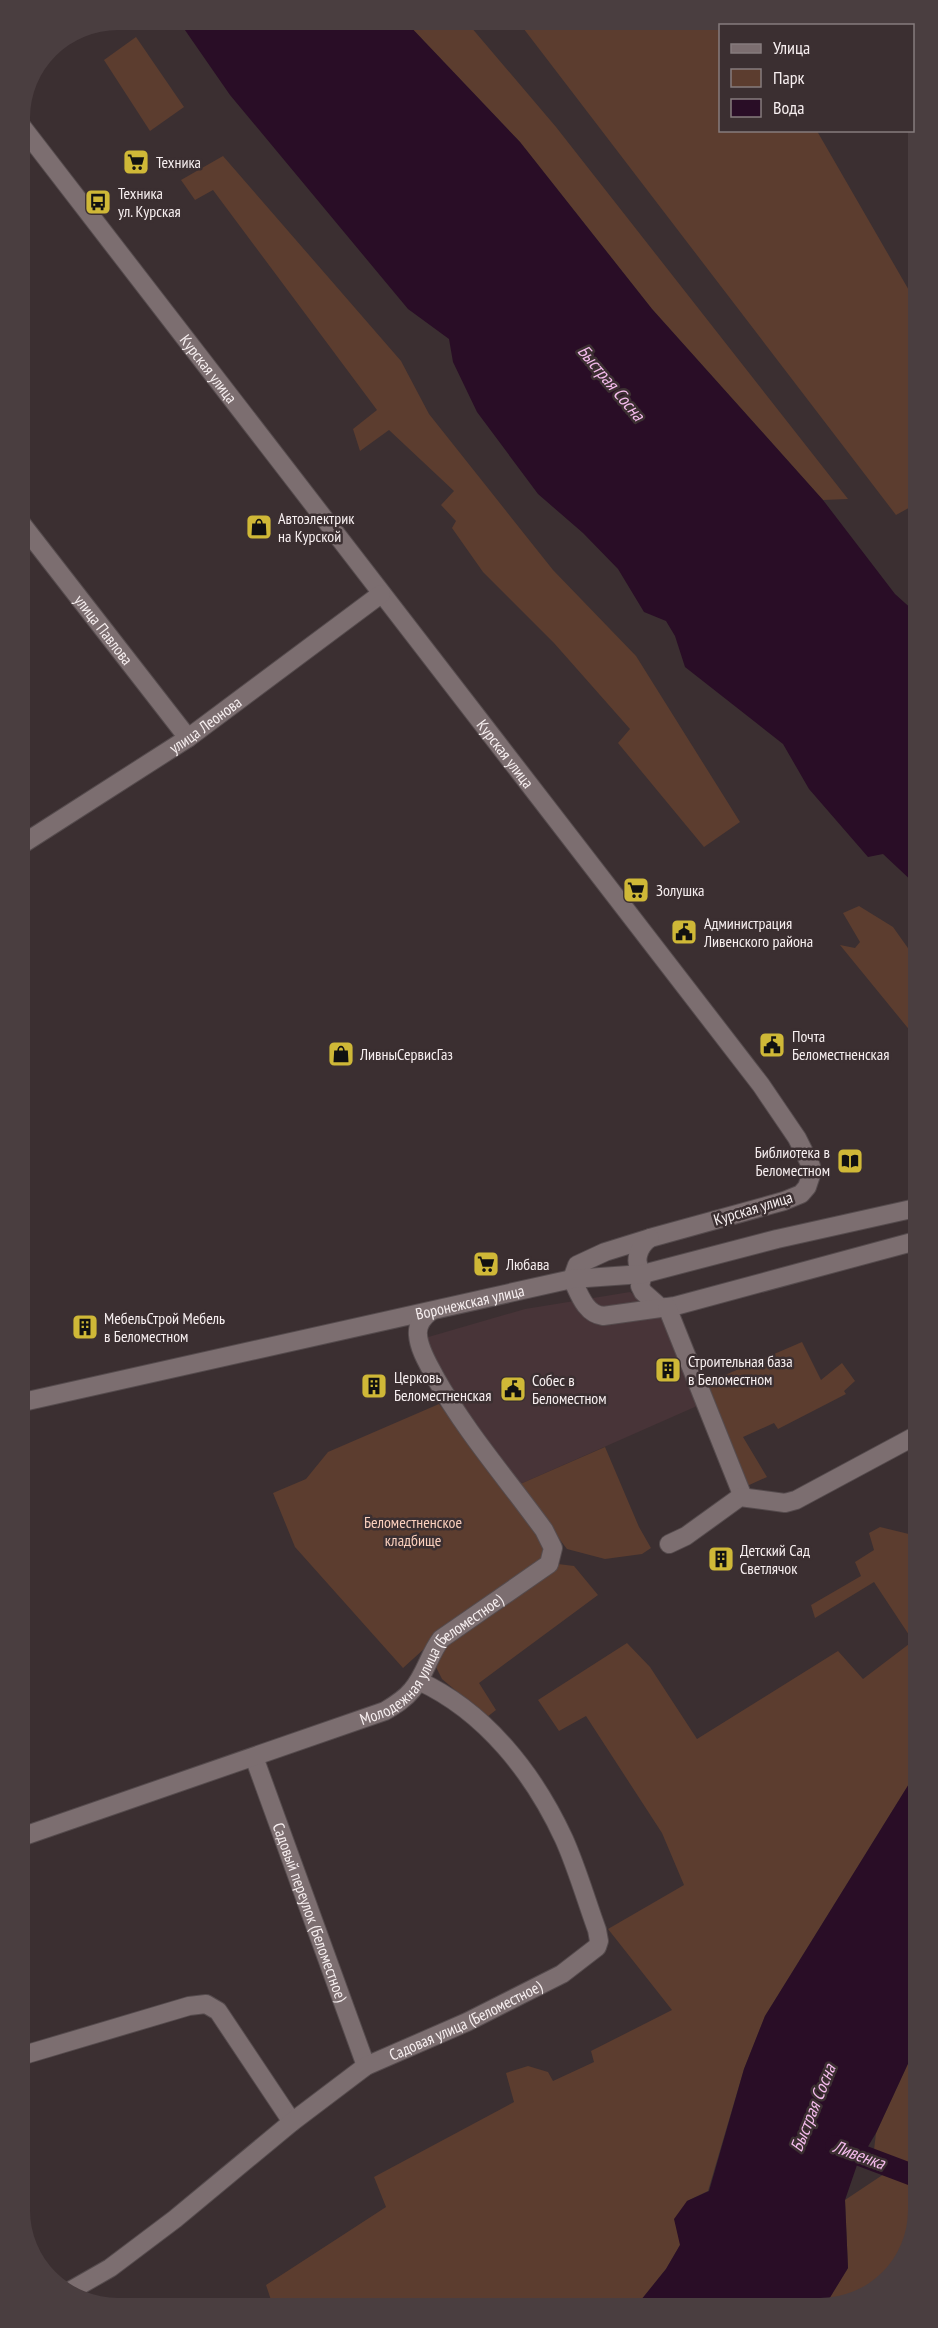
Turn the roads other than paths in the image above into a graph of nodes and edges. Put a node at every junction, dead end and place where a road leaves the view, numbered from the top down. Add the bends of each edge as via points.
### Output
1 (30, 137) edge
2 (30, 535) edge
3 (381, 594) junction
4 (188, 738) junction
5 (30, 839) edge
6 (908, 1210) edge
7 (650, 1238) junction
8 (908, 1243) edge
9 (643, 1274) junction
10 (572, 1279) junction
11 (663, 1307) junction
12 (430, 1312) junction
13 (30, 1400) edge
14 (908, 1440) edge
15 (742, 1497) junction
16 (669, 1544) dead end
17 (419, 1681) junction
18 (254, 1757) junction
19 (30, 1834) edge
20 (30, 2053) edge
21 (366, 2066) junction
22 (292, 2122) junction
23 (76, 2287) edge

1 - 3 street, Курская улица
2 - 4 street, улица Павлова
3 - 4 street, улица Леонова
3 - 7 street, Курская улица via 761,1085 809,1160 810,1178 801,1194
4 - 5 street, улица Леонова
6 - 9 street, Воронежская улица
7 - 9 street via 642,1245 638,1257
7 - 10 street, Курская улица via 585,1260 575,1268
8 - 11 street
9 - 10 street, Воронежская улица
9 - 11 street via 641,1289
10 - 11 street via 587,1308 597,1315
10 - 12 street, Воронежская улица
11 - 15 street
12 - 13 street, Воронежская улица
12 - 17 street, Молодежная улица (Беломестное) via 420,1322 418,1336 430,1368 456,1413 544,1530 553,1548 546,1568 441,1639
14 - 15 street via 796,1500 785,1503
15 - 16 street
17 - 18 street, Молодежная улица (Беломестное) via 385,1711
17 - 21 street, Садовая улица (Беломестное) via 452,1699 497,1736 535,1787 565,1842 599,1941 593,1952 562,1974 467,2022
18 - 19 street, Молодежная улица (Беломестное)
18 - 21 street, Садовый переулок (Беломестное)
20 - 22 street via 206,2004 218,2011
21 - 22 street, Садовая улица (Беломестное)
22 - 23 street, Садовая улица (Беломестное) via 119,2261

